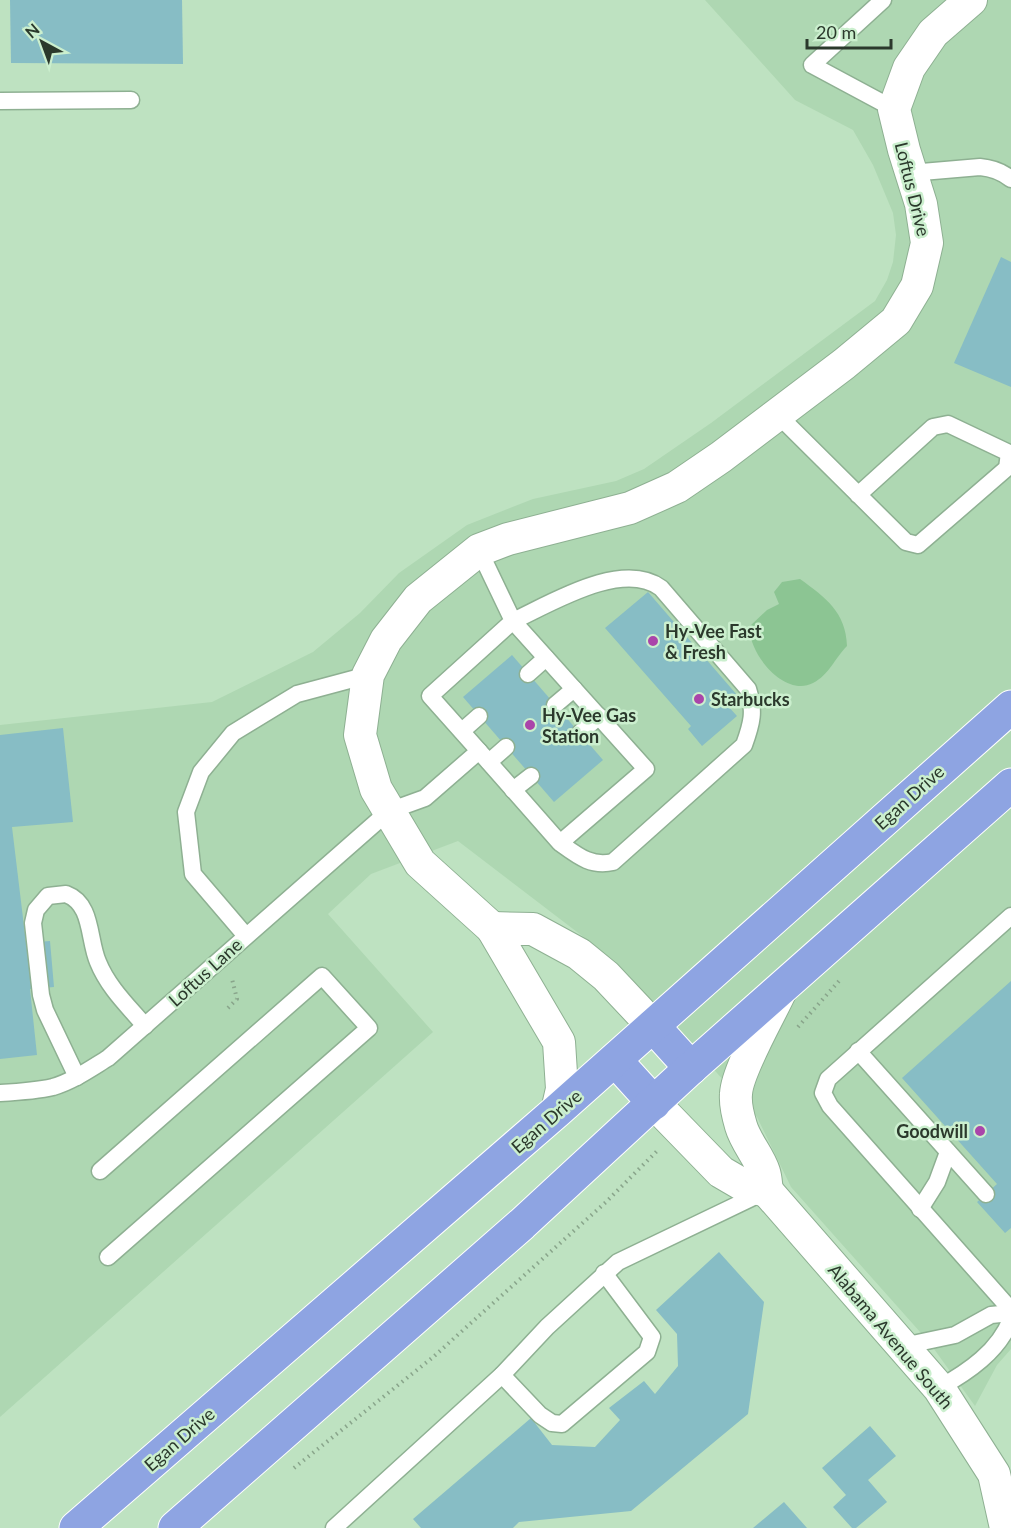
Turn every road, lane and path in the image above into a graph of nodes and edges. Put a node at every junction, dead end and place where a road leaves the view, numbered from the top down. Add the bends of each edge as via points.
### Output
1 (883, 0) edge
2 (971, 0) edge
3 (131, 100) dead end
4 (0, 101) edge
5 (894, 109) junction
6 (1008, 172) edge
7 (910, 173) junction
8 (777, 414) junction
9 (858, 495) junction
10 (479, 550) junction
11 (513, 621) junction
12 (546, 658) junction
13 (528, 674) dead end
14 (368, 675) junction
15 (574, 689) junction
16 (555, 705) dead end
17 (1011, 707) edge
18 (480, 716) dead end
19 (598, 716) junction
20 (462, 731) junction
21 (580, 733) dead end
22 (506, 747) dead end
23 (484, 756) junction
24 (531, 776) dead end
25 (1011, 785) edge
26 (513, 790) junction
27 (390, 811) junction
28 (560, 843) junction
29 (1011, 916) edge
30 (492, 928) junction
31 (246, 936) junction
32 (232, 979) dead end
33 (841, 979) dead end
34 (782, 988) junction
35 (228, 1008) dead end
36 (145, 1026) junction
37 (653, 1026) junction
38 (796, 1029) dead end
39 (858, 1051) junction
40 (615, 1060) junction
41 (692, 1068) junction
42 (77, 1077) junction
43 (0, 1093) edge
44 (654, 1102) junction
45 (557, 1112) junction
46 (679, 1130) junction
47 (948, 1152) junction
48 (100, 1171) dead end
49 (767, 1191) junction
50 (986, 1194) dead end
51 (920, 1209) junction
52 (108, 1257) dead end
53 (604, 1273) junction
54 (1011, 1311) edge
55 (1011, 1319) edge
56 (903, 1346) junction
57 (502, 1375) junction
58 (939, 1388) junction
59 (1003, 1472) edge
60 (288, 1473) dead end
61 (76, 1528) edge
62 (175, 1528) edge
63 (334, 1528) edge
64 (1006, 1528) edge

1 - 5 lane via 812,65
2 - 5 street via 933,33 909,68
3 - 4 lane
5 - 7 street, Loftus Drive
6 - 7 lane via 980,167
7 - 8 street, Loftus Drive via 921,204 927,243 917,286 896,321
8 - 9 lane
8 - 10 street, Loftus Drive via 677,487 630,508 508,538
9 - 9 lane via 906,542 918,545 1007,468 1009,453 948,424 933,428
10 - 11 lane
10 - 14 street, Loftus Drive via 418,599 386,640
11 - 12 lane
11 - 20 lane via 430,696
11 - 28 lane via 586,587 626,578 644,579 661,588 733,671 748,689 753,707 744,745 614,862 602,865 585,861
12 - 13 lane
12 - 15 lane
14 - 27 street, Loftus Drive via 360,735 376,789
14 - 31 lane via 297,693 233,733 201,772 186,812 193,874
15 - 16 lane
15 - 19 lane
17 - 37 highway, Egan Drive
18 - 20 lane
19 - 21 lane
19 - 28 lane via 646,769
20 - 23 lane
22 - 23 lane
23 - 26 lane
23 - 27 lane via 425,798
24 - 26 lane
25 - 34 highway
26 - 28 lane
27 - 30 street, Loftus Drive via 420,863
27 - 31 lane, Loftus Lane
29 - 39 lane
30 - 37 street via 533,929 579,954 606,976
30 - 45 street, Loftus Drive via 559,1042 562,1089
31 - 36 lane, Loftus Lane
32 - 35 path via 237,999
33 - 38 path
34 - 41 highway
34 - 49 street, Alabama Avenue South via 736,1094 740,1124 764,1171
36 - 42 lane, Loftus Lane via 108,1058
36 - 42 lane via 108,981 97,961 81,904 66,894 48,896 36,910 33,923 41,995
37 - 40 highway, Egan Drive
37 - 41 highway
39 - 47 lane
39 - 51 lane via 828,1079 823,1093
40 - 44 highway
40 - 45 highway, Egan Drive
41 - 44 highway
42 - 43 lane, Loftus Lane via 37,1090
44 - 46 street
44 - 62 highway via 506,1238
45 - 61 highway, Egan Drive
46 - 49 street via 728,1178
46 - 60 path via 606,1202 432,1358
47 - 50 lane
47 - 51 lane via 937,1182
48 - 52 lane via 322,976 369,1028
49 - 53 lane via 618,1262
49 - 56 street, Alabama Avenue South
51 - 54 lane
53 - 57 lane
53 - 57 lane via 652,1336 647,1352 562,1424 540,1415
54 - 56 lane via 991,1315 955,1335
55 - 58 lane via 986,1356
56 - 58 street, Alabama Avenue South
57 - 63 lane
58 - 59 street, Alabama Avenue South
59 - 64 street, Alabama Avenue South

